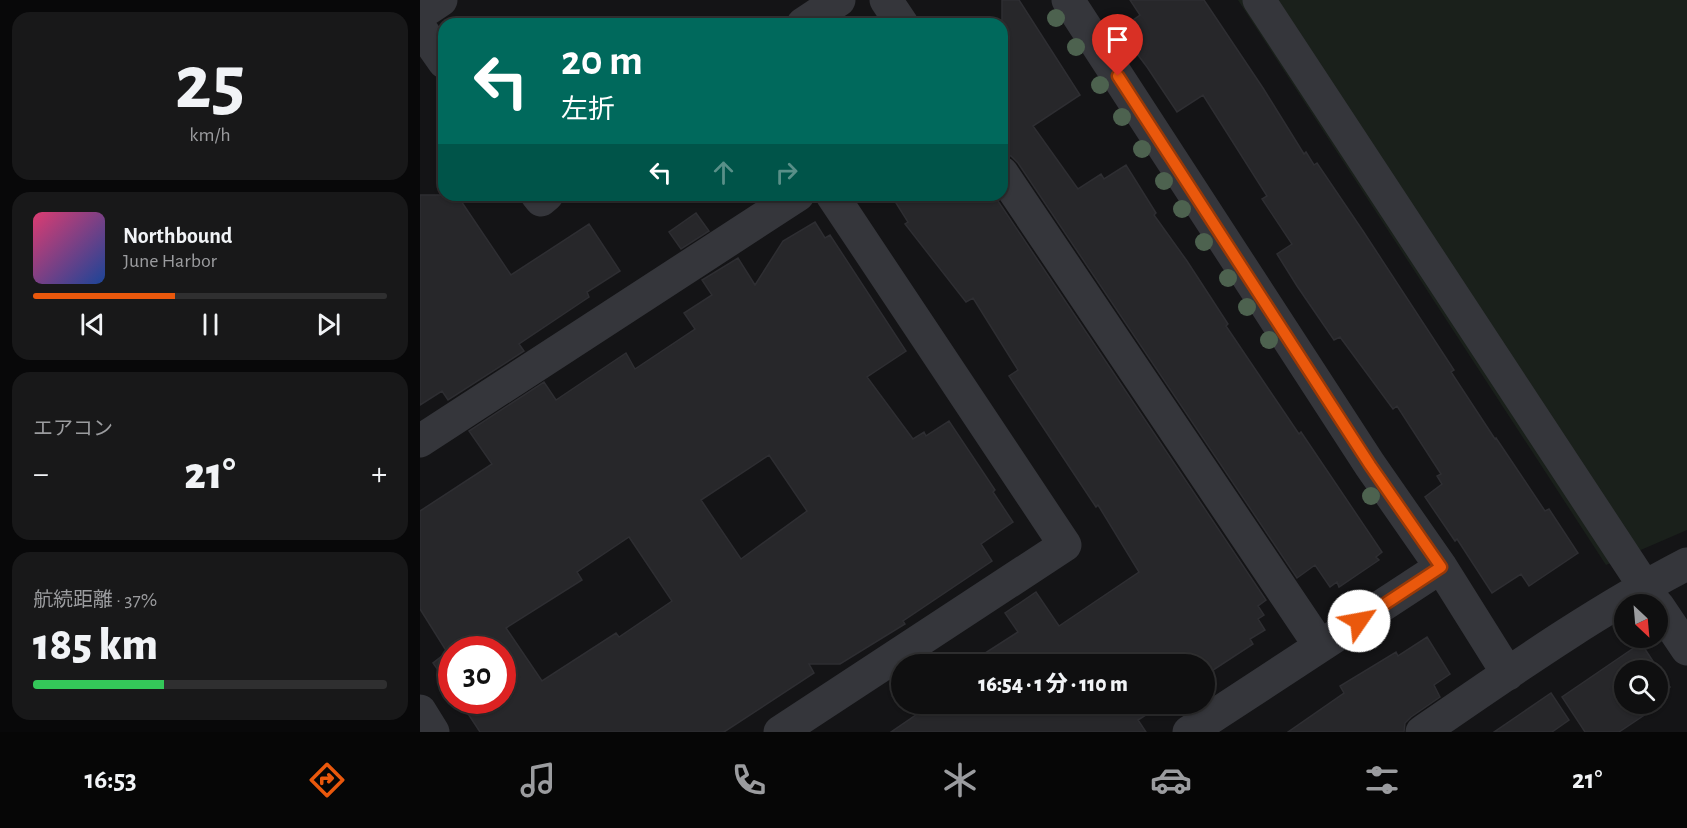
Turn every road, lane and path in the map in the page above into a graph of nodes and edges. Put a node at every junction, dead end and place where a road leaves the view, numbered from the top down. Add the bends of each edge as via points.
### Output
1 (441, 0) edge
2 (839, 0) edge
3 (886, 0) edge
4 (1068, 0) edge
5 (1259, 0) edge
6 (420, 14) edge
7 (813, 18) edge
8 (898, 18) edge
9 (420, 28) edge
10 (438, 54) edge
11 (1008, 182) edge
12 (789, 201) edge
13 (836, 201) edge
14 (420, 441) edge
15 (1687, 564) edge
16 (1441, 567) junction
17 (1649, 594) edge
18 (1657, 594) edge
19 (1614, 619) edge
20 (1668, 622) edge
21 (1320, 646) junction
22 (1687, 649) edge
23 (1508, 674) junction
24 (420, 711) edge
25 (433, 732) edge
26 (780, 732) edge
27 (1189, 732) edge
28 (1422, 732) edge

1 - 6 street
2 - 7 street
3 - 8 street
4 - 16 street via 1370,465
5 - 17 street
9 - 10 street
11 - 21 street
12 - 14 street
13 - 26 street via 1065,544
15 - 18 street
16 - 21 street
16 - 23 street
19 - 23 street
20 - 22 street
21 - 27 street
23 - 28 street
24 - 25 street

